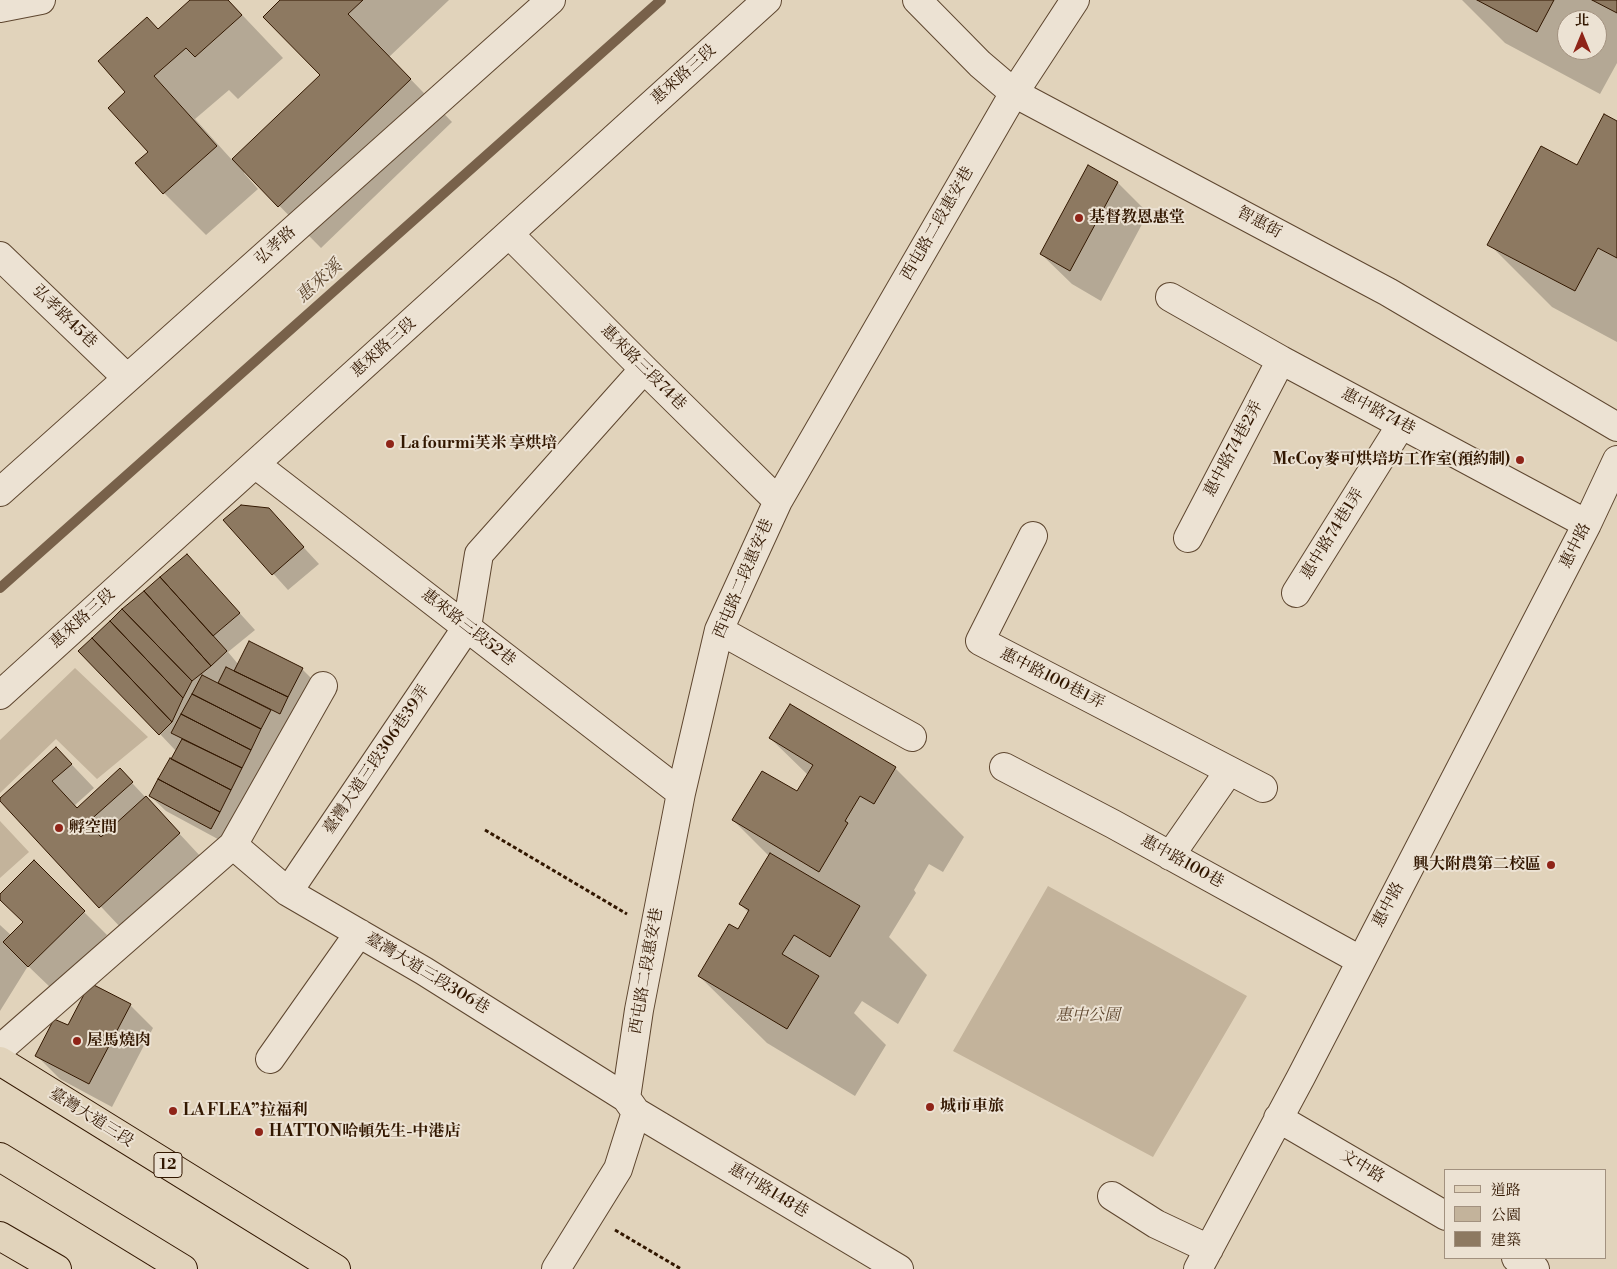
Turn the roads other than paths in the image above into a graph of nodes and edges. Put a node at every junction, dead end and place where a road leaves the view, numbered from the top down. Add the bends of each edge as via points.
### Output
1 (41, 0) edge
2 (551, 0) edge
3 (767, 0) edge
4 (917, 0) edge
5 (1075, 0) edge
6 (0, 8) edge
7 (1014, 93) junction
8 (509, 234) junction
9 (0, 256) edge
10 (1170, 297) dead end
11 (1281, 360) junction
12 (644, 369) junction
13 (127, 378) junction
14 (1401, 425) junction
15 (1617, 427) edge
16 (1617, 460) edge
17 (255, 464) junction
18 (0, 492) edge
19 (778, 501) junction
20 (1587, 524) junction
21 (1033, 536) dead end
22 (1188, 538) dead end
23 (1296, 593) dead end
24 (466, 627) junction
25 (719, 630) junction
26 (323, 686) dead end
27 (0, 695) edge
28 (912, 737) dead end
29 (1004, 767) dead end
30 (1229, 770) junction
31 (1262, 788) dead end
32 (681, 793) junction
33 (232, 845) junction
34 (1170, 856) junction
35 (288, 892) junction
36 (359, 933) junction
37 (1360, 960) junction
38 (0, 1049) edge
39 (270, 1059) dead end
40 (0, 1061) edge
41 (631, 1105) junction
42 (1278, 1118) junction
43 (0, 1157) edge
44 (1112, 1196) dead end
45 (1444, 1215) edge
46 (0, 1236) edge
47 (1204, 1259) edge
48 (1518, 1259) edge
49 (57, 1269) edge
50 (183, 1269) edge
51 (336, 1269) edge
52 (556, 1269) edge
53 (899, 1269) edge
54 (1535, 1269) edge

1 - 6 street
2 - 13 street, 弘孝路
3 - 8 street, 惠來路三段
4 - 7 street, 智惠街 via 980,64
5 - 7 street, 西屯路二段惠安巷
7 - 15 street, 智惠街 via 1388,292
7 - 19 street, 西屯路二段惠安巷
8 - 12 street, 惠來路三段74巷
8 - 17 street, 惠來路三段
9 - 13 street, 弘孝路45巷
10 - 11 street, 惠中路74巷
11 - 14 street, 惠中路74巷
11 - 22 street, 惠中路74巷2弄
12 - 19 street, 惠來路三段74巷
12 - 24 street via 479,554
13 - 18 street, 弘孝路
14 - 20 street, 惠中路74巷
14 - 23 street, 惠中路74巷1弄
16 - 20 street, 惠中路
17 - 24 street, 惠來路三段52巷
17 - 27 street, 惠來路三段
19 - 25 street, 西屯路二段惠安巷
20 - 37 street, 惠中路
21 - 30 street, 惠中路100巷1弄 via 980,641
24 - 32 street, 惠來路三段52巷
24 - 35 street, 臺灣大道三段306巷39弄
25 - 28 street
25 - 32 street, 西屯路二段惠安巷
26 - 33 street
29 - 34 street, 惠中路100巷
30 - 31 street, 惠中路100巷1弄
30 - 34 street
32 - 41 street, 西屯路二段惠安巷 via 639,1010
33 - 35 street, 臺灣大道三段306巷
33 - 38 street
34 - 37 street, 惠中路100巷
35 - 36 street, 臺灣大道三段306巷
36 - 39 street
36 - 41 street, 臺灣大道三段306巷 via 432,976
37 - 42 street, 惠中路
40 - 51 main road, 臺灣大道三段 / 12
41 - 52 street, 西屯路二段惠安巷 via 618,1169
41 - 53 street, 惠中路148巷
42 - 45 street, 文中路
42 - 47 street, 惠中路
43 - 50 main road
44 - 47 street
46 - 49 main road
48 - 54 street

